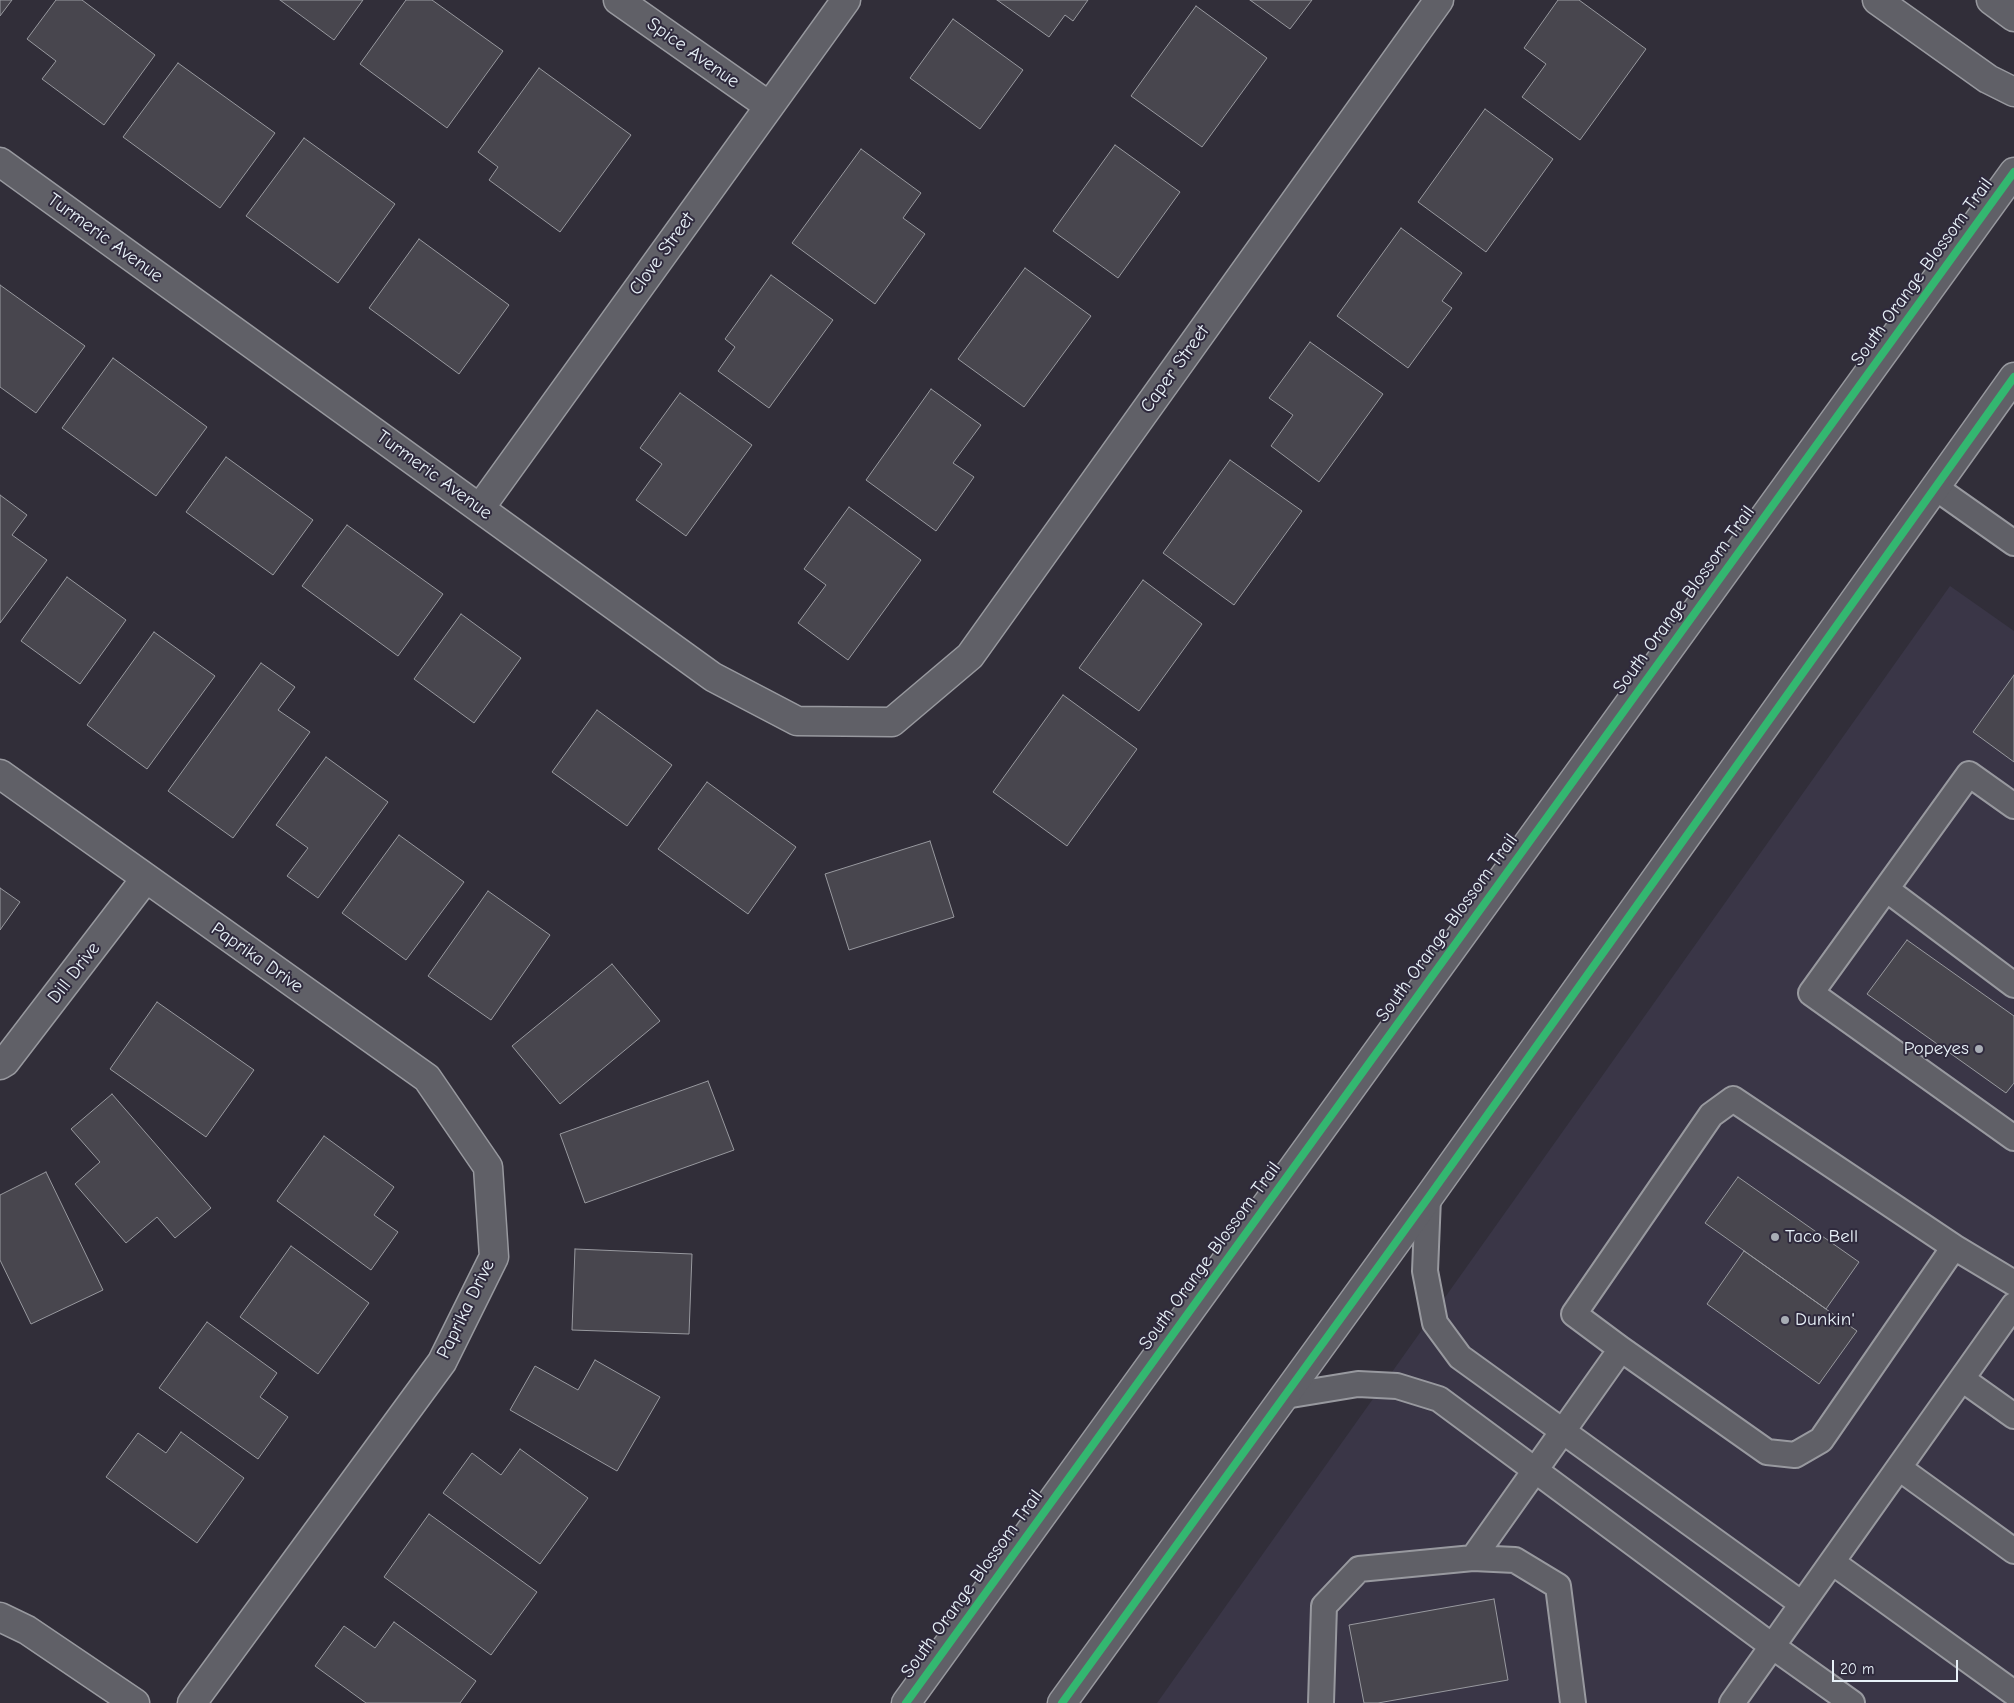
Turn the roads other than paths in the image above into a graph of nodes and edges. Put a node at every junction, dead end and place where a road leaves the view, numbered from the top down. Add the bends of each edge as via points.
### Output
1 (618, 0) edge
2 (846, 0) edge
3 (1439, 0) edge
4 (1877, 0) edge
5 (1992, 0) edge
6 (2014, 17) edge
7 (2014, 92) edge
8 (769, 106) junction
9 (0, 162) edge
10 (2014, 172) edge
11 (2014, 377) edge
12 (1936, 488) junction
13 (480, 508) junction
14 (2014, 543) edge
15 (892, 722) joint
16 (0, 774) edge
17 (2014, 806) edge
18 (146, 878) junction
19 (1886, 889) junction
20 (2014, 985) edge
21 (0, 1065) edge
22 (2014, 1137) edge
23 (1428, 1198) junction
24 (1954, 1247) junction
25 (2014, 1283) edge
26 (2014, 1306) edge
27 (1621, 1349) junction
28 (1962, 1379) junction
29 (1285, 1396) junction
30 (2014, 1416) edge
31 (1562, 1430) junction
32 (1899, 1468) junction
33 (1534, 1470) junction
34 (2014, 1551) edge
35 (1472, 1558) junction
36 (1832, 1562) junction
37 (1802, 1604) junction
38 (0, 1617) edge
39 (1772, 1646) junction
40 (2014, 1693) edge
41 (136, 1703) edge
42 (192, 1703) edge
43 (906, 1703) edge
44 (1062, 1703) edge
45 (1321, 1703) edge
46 (1573, 1703) edge
47 (1732, 1703) edge
48 (1852, 1703) edge

1 - 8 street, Spice Avenue
2 - 8 street, Clove Street
3 - 15 street, Caper Street via 970,656
4 - 7 street via 1988,79
5 - 6 street
8 - 13 street, Clove Street
9 - 13 street, Turmeric Avenue
10 - 43 street, South Orange Blossom Trail
11 - 12 street
12 - 14 lane
12 - 23 street
13 - 15 street, Turmeric Avenue via 713,677 797,722
16 - 18 street, Paprika Drive
17 - 19 lane via 1969,774
18 - 21 street, Dill Drive
18 - 42 street, Paprika Drive via 427,1078 488,1167 494,1258 442,1362
19 - 20 lane
19 - 22 lane via 1811,993
23 - 29 street
23 - 31 lane via 1425,1271 1434,1323 1460,1357
24 - 25 lane
24 - 27 lane via 1821,1440 1794,1456 1767,1452
24 - 27 lane via 1733,1099 1710,1115 1574,1314
26 - 28 lane
27 - 31 lane
28 - 30 lane
28 - 32 lane
29 - 33 lane via 1358,1384 1397,1386 1438,1398
29 - 44 street
31 - 33 lane
31 - 37 lane
32 - 34 lane
32 - 36 lane
33 - 35 lane
33 - 39 lane
35 - 45 lane via 1359,1569 1324,1606
35 - 46 lane via 1515,1560 1558,1586
36 - 37 lane
36 - 40 lane
37 - 39 lane
38 - 41 street via 27,1630
39 - 47 lane
39 - 48 lane

